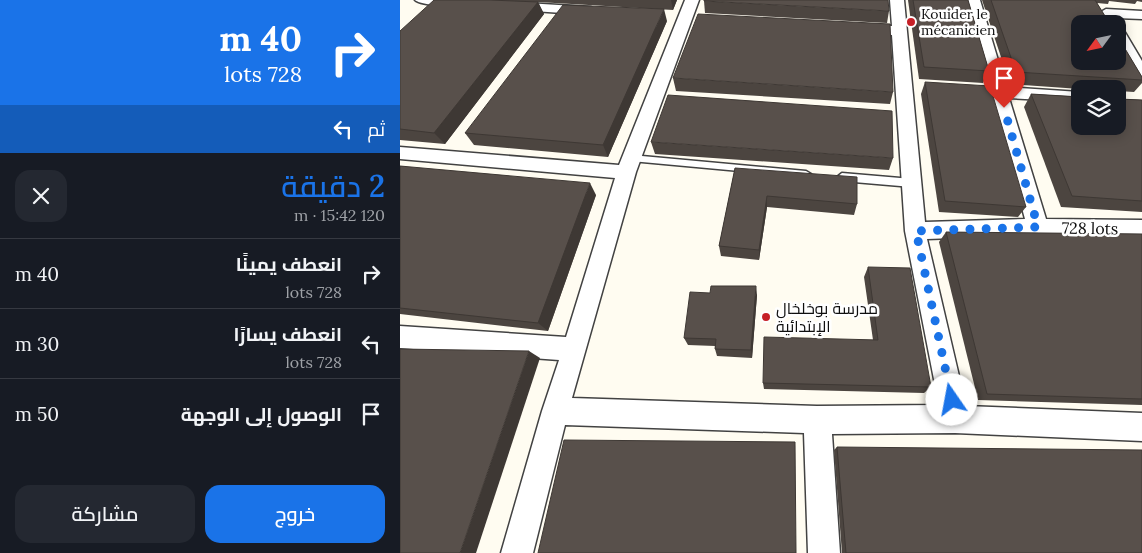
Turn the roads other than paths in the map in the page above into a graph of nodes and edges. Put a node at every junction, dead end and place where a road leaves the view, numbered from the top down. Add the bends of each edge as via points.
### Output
1 (476, 0) edge
2 (897, 0) edge
3 (973, 0) edge
4 (439, 1) edge
5 (493, 4) edge
6 (424, 7) edge
7 (608, 12) edge
8 (689, 13) edge
9 (1107, 15) edge
10 (1142, 15) edge
11 (850, 28) edge
12 (899, 31) junction
13 (1126, 46) edge
14 (1142, 74) edge
15 (904, 84) junction
16 (923, 86) dead end
17 (970, 90) edge
18 (999, 92) junction
19 (1071, 96) edge
20 (400, 153) edge
21 (628, 165) junction
22 (815, 174) edge
23 (835, 176) edge
24 (912, 184) junction
25 (1038, 227) junction
26 (1142, 228) edge
27 (916, 231) junction
28 (400, 337) edge
29 (576, 349) junction
30 (555, 411) junction
31 (956, 418) junction
32 (817, 420) junction
33 (1142, 427) edge
34 (517, 553) edge
35 (824, 553) edge

1 - 4 street via 473,3
2 - 12 street
3 - 18 street, 728 lots
4 - 6 street
5 - 7 street via 556,16
8 - 21 street
9 - 10 street
11 - 12 street
12 - 15 street
13 - 14 street
15 - 16 street
15 - 24 street
17 - 18 street
18 - 19 street
18 - 25 street, 728 lots
20 - 21 street via 459,149
21 - 22 lane
21 - 29 street
23 - 24 lane
24 - 27 street
25 - 26 street, 728 lots
25 - 27 street, 728 lots
27 - 31 street
28 - 29 street
29 - 30 street
30 - 32 street
30 - 34 street
31 - 32 street
31 - 33 street
32 - 35 street

